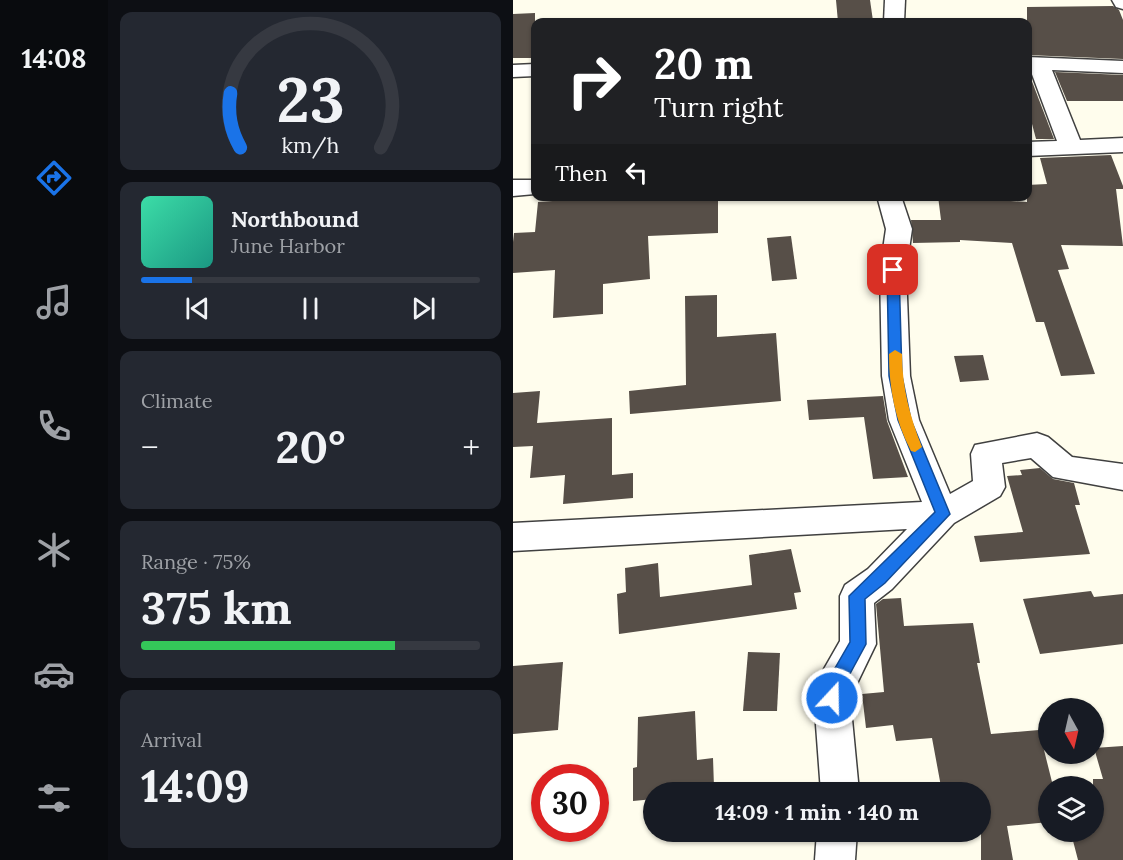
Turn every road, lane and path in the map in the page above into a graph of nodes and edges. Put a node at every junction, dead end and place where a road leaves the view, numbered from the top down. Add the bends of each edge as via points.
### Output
1 (895, 0) edge
2 (894, 18) edge
3 (1033, 63) edge
4 (1123, 67) edge
5 (531, 70) edge
6 (513, 71) edge
7 (1123, 145) edge
8 (1032, 149) edge
9 (1072, 149) junction
10 (531, 187) edge
11 (513, 188) edge
12 (891, 201) edge
13 (1123, 477) edge
14 (943, 514) junction
15 (513, 537) edge
16 (839, 782) edge
17 (836, 842) edge
18 (835, 860) edge

1 - 2 street
3 - 4 street
3 - 9 street
5 - 6 street
7 - 9 street
8 - 9 street
10 - 11 street
12 - 14 street via 899,229 893,270 896,376 904,420
13 - 14 street via 1064,468 1038,445 987,454 989,487
14 - 15 street
14 - 16 street via 880,579 857,596 858,644 832,698
17 - 18 street

